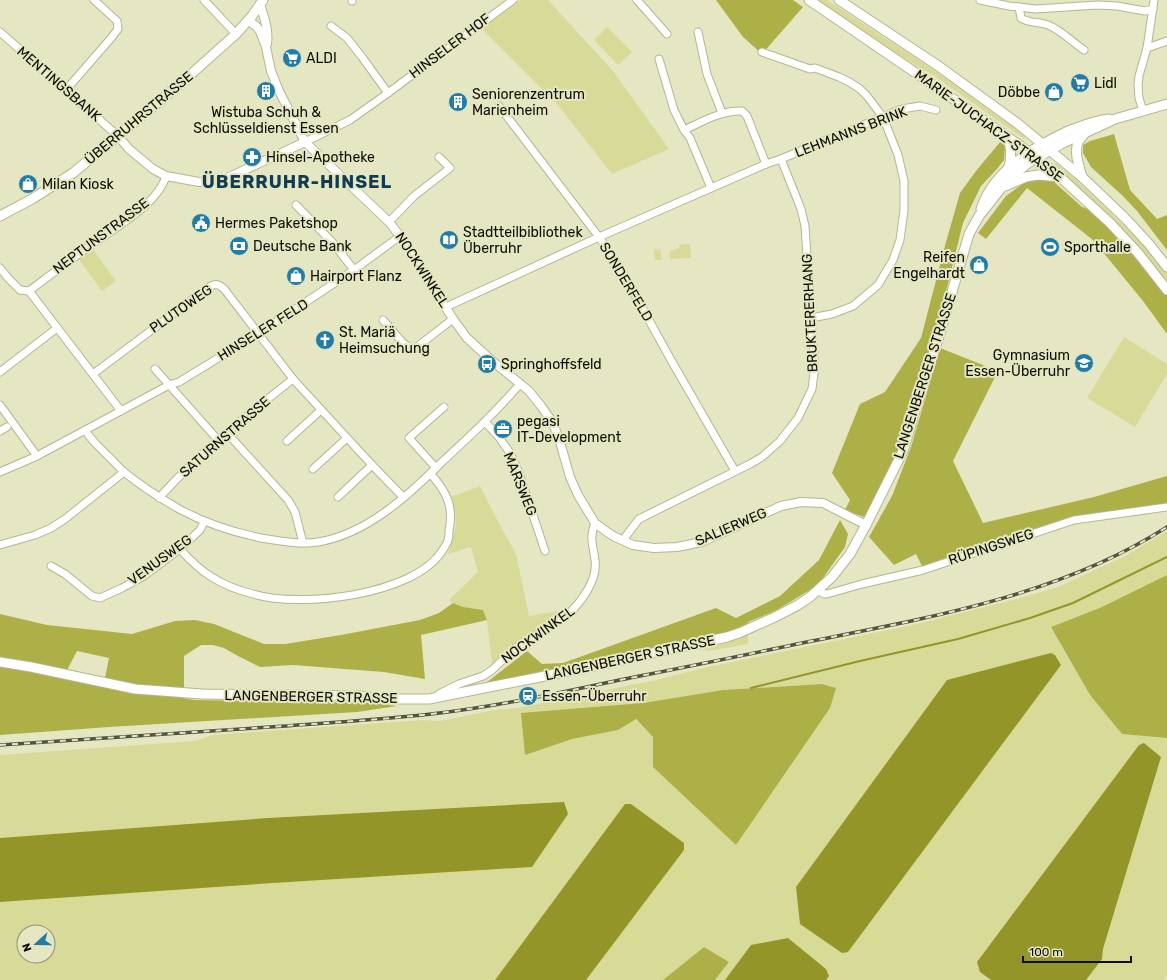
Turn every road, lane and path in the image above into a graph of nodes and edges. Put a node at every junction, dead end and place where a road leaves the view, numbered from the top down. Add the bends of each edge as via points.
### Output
1 (94, 0) edge
2 (204, 0) edge
3 (513, 0) edge
4 (636, 0) edge
5 (809, 0) edge
6 (839, 0) edge
7 (980, 0) edge
8 (1154, 0) edge
9 (261, 2) edge
10 (1019, 7) junction
11 (1153, 9) junction
12 (248, 20) junction
13 (331, 26) dead end
14 (0, 32) edge
15 (698, 32) dead end
16 (236, 34) junction
17 (667, 34) dead end
18 (1167, 41) edge
19 (266, 46) junction
20 (1147, 48) junction
21 (1084, 50) dead end
22 (762, 52) dead end
23 (658, 59) dead end
24 (66, 90) junction
25 (388, 93) junction
26 (1167, 104) edge
27 (499, 106) dead end
28 (936, 110) dead end
29 (1143, 111) junction
30 (722, 113) junction
31 (883, 117) junction
32 (1115, 119) junction
33 (684, 130) junction
34 (1085, 133) junction
35 (118, 136) junction
36 (1008, 137) junction
37 (305, 142) junction
38 (1046, 147) junction
39 (1032, 155) junction
40 (439, 157) dead end
41 (782, 159) junction
42 (766, 164) junction
43 (1008, 170) junction
44 (166, 176) junction
45 (1060, 177) junction
46 (1082, 177) junction
47 (1002, 187) junction
48 (711, 188) junction
49 (296, 205) dead end
50 (0, 216) edge
51 (979, 216) junction
52 (389, 222) junction
53 (400, 236) junction
54 (599, 237) junction
55 (1167, 267) edge
56 (0, 268) edge
57 (354, 270) junction
58 (1167, 290) edge
59 (29, 291) junction
60 (446, 307) junction
61 (811, 318) junction
62 (453, 319) junction
63 (383, 320) dead end
64 (57, 328) junction
65 (259, 334) junction
66 (155, 369) dead end
67 (0, 372) edge
68 (92, 374) junction
69 (293, 379) junction
70 (520, 384) junction
71 (169, 385) junction
72 (0, 405) edge
73 (444, 407) dead end
74 (321, 410) junction
75 (121, 411) junction
76 (485, 422) junction
77 (7, 427) dead end
78 (85, 430) junction
79 (0, 431) edge
80 (227, 433) junction
81 (347, 438) junction
82 (218, 440) junction
83 (287, 441) dead end
84 (36, 456) junction
85 (372, 465) junction
86 (313, 469) dead end
87 (434, 471) junction
88 (735, 471) junction
89 (0, 472) edge
90 (124, 472) junction
91 (338, 497) dead end
92 (403, 497) junction
93 (159, 498) junction
94 (1167, 507) edge
95 (204, 522) junction
96 (595, 523) junction
97 (866, 526) junction
98 (624, 541) junction
99 (303, 543) junction
100 (0, 545) edge
101 (180, 549) junction
102 (545, 551) dead end
103 (51, 566) dead end
104 (818, 590) junction
105 (0, 662) edge
106 (429, 699) junction

1 - 24 street via 117,21 118,29
2 - 16 street
3 - 25 street, HINSELER HOF
4 - 17 street
5 - 36 main road, MARIE-JUCHACZ-STRASSE
6 - 38 main road, MARIE-JUCHACZ-STRASSE via 937,65
7 - 10 street
8 - 11 street
9 - 12 main road, ÜBERRUHRSTRASSE
9 - 19 street, NOCKWINKEL via 268,36
10 - 11 street via 1054,9 1117,6 1145,11
10 - 21 street via 1021,18 1025,22 1052,26
11 - 20 street
12 - 16 main road, ÜBERRUHRSTRASSE
12 - 19 street, NOCKWINKEL via 260,31
13 - 25 street via 347,38
14 - 24 street, MENTINGSBANK
15 - 30 street via 707,74
16 - 35 main road, ÜBERRUHRSTRASSE
18 - 20 street
19 - 37 street, NOCKWINKEL via 268,62 279,91
20 - 29 street via 1138,85
22 - 31 street via 810,69 815,68 851,83 867,96
23 - 33 street via 674,110
24 - 35 street, MENTINGSBANK
25 - 37 street, HINSELER HOF via 350,120
26 - 29 main road, LANGENBERGER STRASSE
27 - 54 street, SONDERFELD
28 - 31 street, LEHMANNS BRINK via 920,106 902,109
29 - 32 main road, LANGENBERGER STRASSE
30 - 33 street
30 - 42 street via 736,110 747,116
31 - 41 street, LEHMANNS BRINK
31 - 61 street via 898,155 904,180 900,240 893,260 878,285 853,306
32 - 34 main road, LANGENBERGER STRASSE
32 - 38 main road, LANGENBERGER STRASSE via 1087,123
33 - 48 street via 690,138
34 - 38 main road, LANGENBERGER STRASSE
34 - 46 main road via 1078,142 1077,151
35 - 44 street via 143,161
35 - 50 main road, ÜBERRUHRSTRASSE via 68,178
36 - 39 main road, MARIE-JUCHACZ-STRASSE
36 - 43 main road via 1011,157
37 - 44 street via 219,181 199,182
37 - 52 street, NOCKWINKEL
38 - 39 main road, LANGENBERGER STRASSE
38 - 46 main road, MARIE-JUCHACZ-STRASSE
39 - 43 main road, LANGENBERGER STRASSE
39 - 45 main road, MARIE-JUCHACZ-STRASSE
39 - 47 main road, LANGENBERGER STRASSE
40 - 52 street, NOCKWINKEL via 450,168 414,196
41 - 42 street, LEHMANNS BRINK
41 - 61 street, BRUKTERERHANG via 805,226
42 - 48 street, LEHMANNS BRINK
43 - 51 main road, LANGENBERGER STRASSE via 993,185
44 - 59 street, NEPTUNSTRASSE via 164,184 146,205
45 - 47 main road via 1026,177
45 - 58 main road, MARIE-JUCHACZ-STRASSE via 1110,223
46 - 55 main road, MARIE-JUCHACZ-STRASSE via 1125,218
47 - 51 main road, LANGENBERGER STRASSE
48 - 54 street, LEHMANNS BRINK
49 - 57 street via 334,243
51 - 97 main road, LANGENBERGER STRASSE via 969,234 904,451
52 - 53 street, NOCKWINKEL
53 - 57 street, HINSELER FELD
53 - 60 street, NOCKWINKEL
54 - 60 street, LEHMANNS BRINK
54 - 88 street, SONDERFELD via 623,273
56 - 59 street via 20,290
57 - 65 street, HINSELER FELD
59 - 64 street
60 - 62 street, NOCKWINKEL
61 - 88 street, BRUKTERERHANG via 814,373 812,389 806,402 798,418 780,441 762,457
62 - 63 street, NOCKWINKEL via 413,350
62 - 70 street, NOCKWINKEL via 467,338
64 - 67 street
64 - 68 street
65 - 68 street, PLUTOWEG via 225,290 216,284
65 - 69 street
65 - 71 street, HINSELER FELD via 179,382
66 - 71 street
68 - 75 street
69 - 74 street
69 - 80 street, SATURNSTRASSE
70 - 76 street
70 - 96 street, NOCKWINKEL via 536,399 553,423 570,477
71 - 75 street, HINSELER FELD
71 - 82 street
72 - 84 street
73 - 87 street via 408,438
74 - 81 street
74 - 83 street
75 - 78 street, HINSELER FELD
76 - 87 street
76 - 102 street, MARSWEG via 498,436 519,473
77 - 79 street
78 - 84 street, HINSELER FELD
78 - 90 street
80 - 82 street, SATURNSTRASSE
80 - 99 street via 288,500 295,512
81 - 85 street
81 - 86 street
82 - 93 street, SATURNSTRASSE
84 - 89 street, HINSELER FELD
85 - 91 street
85 - 92 street
87 - 92 street
87 - 101 street via 450,504 452,520 448,541 438,557 428,566 398,583 367,592 326,598 253,595 210,577
88 - 98 street, BRUKTERERHANG via 639,519
90 - 93 street
90 - 100 street via 51,528
92 - 99 street via 366,525 351,532 333,539
93 - 95 street
94 - 104 street, RÜPINGSWEG via 1074,520 923,570 827,594
95 - 99 street via 240,534
95 - 101 street, VENUSWEG via 200,530
96 - 98 street, SALIERWEG
96 - 106 street, NOCKWINKEL via 591,540 595,567 590,586 582,600 566,616 515,648 483,676 459,684
97 - 98 street, SALIERWEG via 823,503 801,502 781,506 702,542 677,548 654,548
97 - 104 main road, LANGENBERGER STRASSE via 850,554
101 - 103 street, VENUSWEG via 144,576 100,598 92,596
104 - 106 main road, LANGENBERGER STRASSE via 787,611 727,637
105 - 106 main road, LANGENBERGER STRASSE via 135,689 202,694

